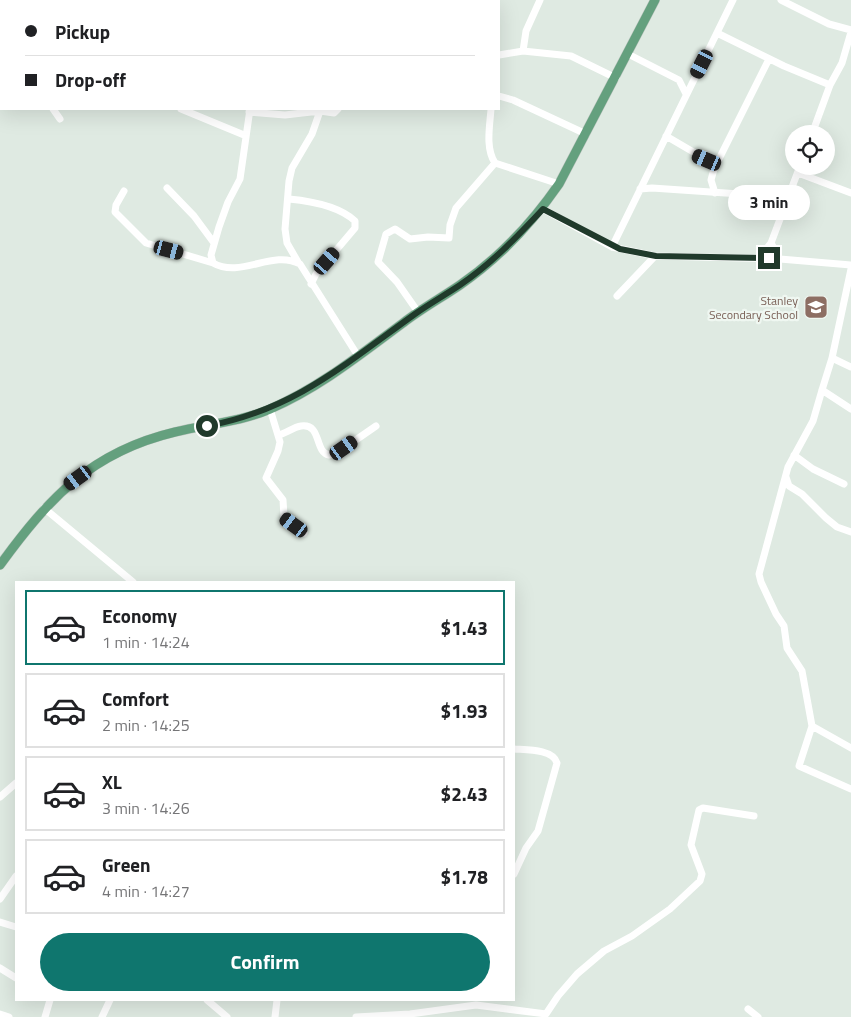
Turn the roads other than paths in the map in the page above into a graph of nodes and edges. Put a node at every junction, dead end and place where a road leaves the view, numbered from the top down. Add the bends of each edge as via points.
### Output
1 (540, 0) edge
2 (655, 0) edge
3 (733, 0) edge
4 (780, 0) edge
5 (842, 29) junction
6 (851, 31) edge
7 (718, 33) junction
8 (849, 42) junction
9 (523, 51) junction
10 (628, 54) junction
11 (500, 55) edge
12 (769, 59) junction
13 (616, 78) junction
14 (694, 79) junction
15 (678, 80) junction
16 (830, 85) junction
17 (686, 94) junction
18 (500, 96) edge
19 (54, 110) edge
20 (182, 110) edge
21 (249, 110) edge
22 (337, 110) edge
23 (491, 110) edge
24 (320, 111) junction
25 (60, 119) dead end
26 (815, 125) edge
27 (586, 134) junction
28 (244, 135) junction
29 (666, 136) junction
30 (495, 163) junction
31 (714, 169) junction
32 (797, 175) edge
33 (812, 175) edge
34 (711, 180) junction
35 (559, 184) junction
36 (167, 188) dead end
37 (640, 189) junction
38 (792, 190) junction
39 (124, 191) dead end
40 (697, 192) junction
41 (715, 193) junction
42 (851, 193) edge
43 (289, 199) junction
44 (543, 209) junction
45 (214, 243) junction
46 (771, 243) junction
47 (612, 247) junction
48 (656, 256) junction
49 (759, 258) junction
50 (780, 259) junction
51 (213, 263) junction
52 (300, 264) junction
53 (851, 267) edge
54 (312, 284) junction
55 (618, 296) dead end
56 (418, 312) junction
57 (358, 356) junction
58 (832, 358) junction
59 (851, 367) edge
60 (822, 390) junction
61 (270, 409) junction
62 (851, 409) edge
63 (376, 426) dead end
64 (279, 435) junction
65 (794, 455) junction
66 (786, 476) junction
67 (844, 484) dead end
68 (44, 508) junction
69 (851, 532) edge
70 (304, 533) dead end
71 (0, 565) edge
72 (132, 581) edge
73 (812, 726) junction
74 (851, 748) edge
75 (515, 749) edge
76 (15, 784) edge
77 (851, 789) edge
78 (0, 797) edge
79 (754, 816) dead end
80 (515, 872) edge
81 (15, 877) edge
82 (0, 899) edge
83 (0, 922) edge
84 (15, 927) edge
85 (0, 968) edge
86 (15, 977) edge
87 (50, 1001) edge
88 (110, 1001) edge
89 (208, 1001) edge
90 (277, 1001) edge
91 (484, 1003) edge
92 (748, 1009) dead end
93 (0, 1014) edge
94 (549, 1016) edge
95 (9, 1017) edge
96 (44, 1017) edge
97 (102, 1017) edge
98 (226, 1017) edge
99 (275, 1017) edge
100 (356, 1017) edge
101 (758, 1017) edge

1 - 9 street via 526,31
2 - 10 main road
3 - 7 street
4 - 5 street
5 - 6 street
5 - 8 street
6 - 8 street
7 - 12 street
7 - 14 street
8 - 16 street
9 - 11 street
9 - 13 street via 576,57
10 - 13 main road
10 - 15 street
12 - 16 street
12 - 31 street
13 - 27 main road
14 - 15 street
14 - 17 street
15 - 17 street
16 - 26 street
17 - 29 street
18 - 27 street
19 - 25 street
20 - 28 street
21 - 24 street via 285,116
21 - 28 street
22 - 24 street
23 - 30 street via 489,139
24 - 43 street via 312,134 292,168
27 - 35 main road
28 - 45 street via 240,179
29 - 31 street via 707,160
29 - 37 street
30 - 35 street
30 - 56 street via 456,208 449,238 410,239 395,229 386,234 378,262 398,282
31 - 34 street
32 - 38 street
33 - 42 street
34 - 40 street
34 - 41 street
35 - 44 main road
36 - 45 street via 187,207
37 - 40 street
37 - 47 street
38 - 41 street
38 - 46 street
39 - 51 street via 115,212 146,243
40 - 41 street
43 - 52 street via 285,229 287,243
43 - 54 street via 325,206 355,221 355,228 316,274
44 - 47 street
44 - 56 main road via 494,258
45 - 51 street
46 - 49 street
46 - 50 street
47 - 48 street
48 - 49 street
48 - 55 street
49 - 50 street
50 - 53 street
51 - 52 street via 251,266 283,258
52 - 54 street
53 - 58 street
54 - 57 street
56 - 57 main road
57 - 61 main road via 308,390
58 - 59 street
58 - 60 street
60 - 62 street
60 - 65 street via 813,421
61 - 64 street
61 - 68 main road via 240,420 175,432 142,443 92,468 64,488
63 - 64 street via 329,455 322,451 310,426 301,426
64 - 70 street via 278,451 266,478 283,500 284,517
65 - 66 street
65 - 67 street via 813,469
66 - 69 street via 789,486 826,518
66 - 73 street via 759,577 784,626 787,648 800,665
68 - 71 main road
68 - 72 street
73 - 74 street
73 - 77 street via 799,766
75 - 80 street via 542,752 552,756 557,764 538,831
76 - 78 street
79 - 94 street via 699,810 691,844 702,874 700,881 659,917 604,951 577,974 558,996
81 - 82 street
83 - 84 street
85 - 86 street
87 - 96 street
88 - 97 street
89 - 98 street
90 - 99 street
91 - 94 street
91 - 100 street via 410,1014
92 - 101 street
93 - 95 street

